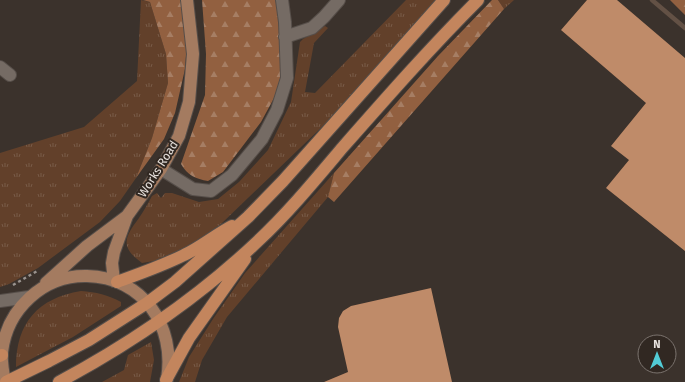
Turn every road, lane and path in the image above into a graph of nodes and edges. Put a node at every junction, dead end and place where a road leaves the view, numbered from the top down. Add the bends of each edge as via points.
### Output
1 (187, 0) edge
2 (282, 0) edge
3 (339, 0) edge
4 (444, 0) edge
5 (478, 0) edge
6 (285, 37) junction
7 (0, 67) edge
8 (10, 74) dead end
9 (160, 169) junction
10 (127, 216) junction
11 (248, 217) junction
12 (258, 241) junction
13 (115, 281) junction
14 (33, 295) junction
15 (0, 301) edge
16 (147, 303) junction
17 (159, 320) junction
18 (1, 353) edge
19 (166, 381) edge
20 (5, 382) edge
21 (59, 382) edge

1 - 9 main road, Works Road via 193,54 189,102 179,136
2 - 6 street
3 - 6 street via 312,28
4 - 11 highway
5 - 12 highway via 411,70 285,214
6 - 9 street via 288,78 277,110 262,139 232,175 211,191 193,189
7 - 8 street
9 - 10 main road, Works Road
10 - 13 main road, Works Road via 114,252 112,263
10 - 14 main road, Works Road via 82,250
11 - 13 highway via 184,255 148,271
11 - 16 highway via 175,282
12 - 17 highway via 204,289
12 - 19 highway via 189,338
13 - 14 main road via 101,277 74,276 48,285
13 - 16 main road via 128,287
14 - 15 street
14 - 18 main road, Works Road via 13,317
16 - 17 main road
16 - 20 highway via 89,340
17 - 19 main road via 167,343 169,368
17 - 21 highway via 121,347
18 - 20 main road, Works Road

